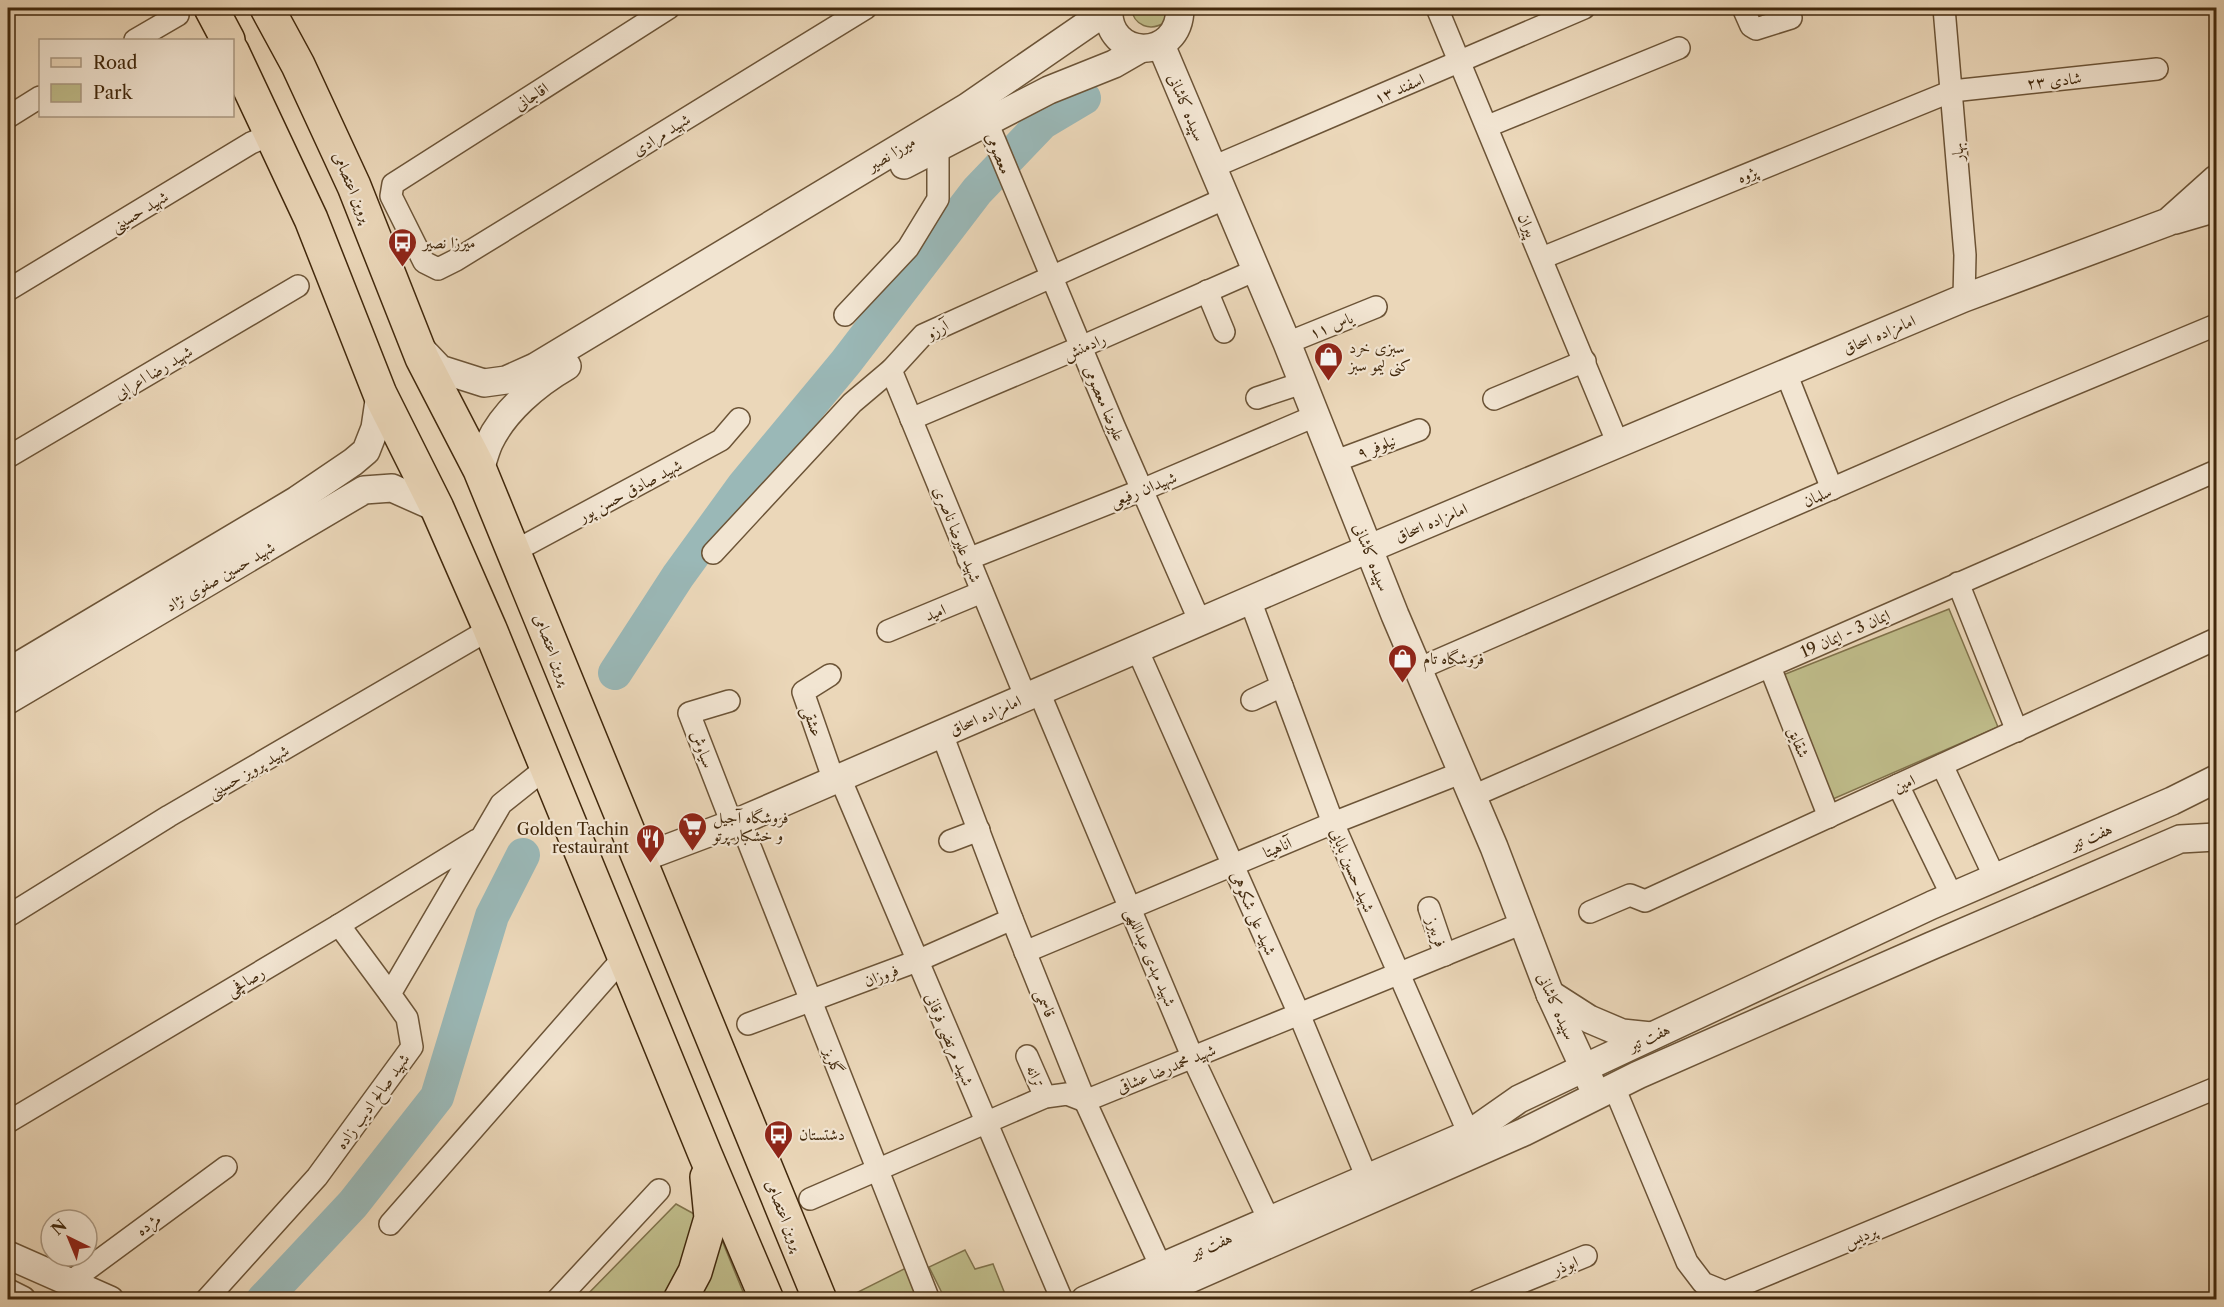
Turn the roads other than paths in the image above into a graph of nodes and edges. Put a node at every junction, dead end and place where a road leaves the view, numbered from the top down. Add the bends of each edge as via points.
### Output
1 (211, 8) edge
2 (267, 8) edge
3 (669, 8) edge
4 (866, 8) edge
5 (1437, 8) edge
6 (1584, 8) edge
7 (1743, 8) edge
8 (1944, 8) edge
9 (1108, 9) edge
10 (1183, 11) edge
11 (178, 15) dead end
12 (1791, 18) dead end
13 (137, 39) edge
14 (227, 39) edge
15 (1150, 47) junction
16 (1679, 48) dead end
17 (234, 55) edge
18 (1461, 61) junction
19 (2157, 69) dead end
20 (1952, 91) junction
21 (39, 99) edge
22 (8, 117) edge
23 (974, 121) junction
24 (1488, 126) junction
25 (272, 134) junction
26 (938, 147) junction
27 (1212, 167) junction
28 (2217, 179) edge
29 (1012, 184) joint
30 (1226, 198) junction
31 (2217, 208) edge
32 (2168, 222) junction
33 (1542, 258) junction
34 (456, 260) joint
35 (1256, 270) junction
36 (1052, 278) junction
37 (298, 286) dead end
38 (8, 290) edge
39 (1208, 291) junction
40 (1964, 298) junction
41 (1376, 307) dead end
42 (845, 315) dead end
43 (2217, 325) edge
44 (1224, 332) dead end
45 (1287, 343) junction
46 (417, 345) junction
47 (1081, 348) junction
48 (1585, 361) junction
49 (891, 370) junction
50 (1786, 373) junction
51 (540, 374) junction
52 (1302, 383) junction
53 (380, 394) junction
54 (1257, 398) dead end
55 (1494, 399) dead end
56 (1315, 416) junction
57 (911, 418) junction
58 (739, 419) dead end
59 (1419, 430) dead end
60 (1618, 444) junction
61 (8, 458) edge
62 (353, 462) junction
63 (1334, 462) junction
64 (480, 470) junction
65 (2217, 471) edge
66 (1832, 489) junction
67 (364, 490) junction
68 (1142, 490) junction
69 (437, 508) junction
70 (1368, 549) junction
71 (513, 552) junction
72 (713, 553) dead end
73 (968, 559) junction
74 (1958, 583) junction
75 (982, 592) junction
76 (1250, 600) junction
77 (1200, 622) junction
78 (490, 628) junction
79 (888, 631) dead end
80 (2217, 639) edge
81 (1137, 649) junction
82 (1770, 667) junction
83 (1418, 669) junction
84 (8, 672) edge
85 (830, 675) dead end
86 (1282, 686) junction
87 (1032, 695) junction
88 (8, 700) edge
89 (1252, 700) dead end
90 (729, 701) dead end
91 (2017, 731) junction
92 (942, 734) junction
93 (1942, 765) junction
94 (546, 768) junction
95 (837, 779) junction
96 (2217, 779) edge
97 (1468, 784) junction
98 (1898, 785) junction
99 (2172, 801) junction
100 (1829, 817) junction
101 (736, 823) junction
102 (1333, 823) junction
103 (979, 830) junction
104 (2217, 837) edge
105 (480, 838) junction
106 (2180, 839) junction
107 (950, 841) dead end
108 (639, 860) junction
109 (1233, 866) junction
110 (1995, 878) junction
111 (1952, 896) junction
112 (1429, 908) dead end
113 (1130, 909) junction
114 (1590, 912) dead end
115 (8, 916) edge
116 (1012, 919) junction
117 (1523, 923) junction
118 (339, 925) junction
119 (1025, 952) junction
120 (1445, 956) junction
121 (624, 957) junction
122 (917, 961) junction
123 (1398, 975) junction
124 (390, 994) junction
125 (1550, 994) junction
126 (810, 1002) junction
127 (1299, 1014) junction
128 (748, 1024) dead end
129 (1651, 1036) junction
130 (1027, 1056) dead end
131 (1192, 1056) junction
132 (1584, 1068) junction
133 (2217, 1088) edge
134 (1606, 1091) junction
135 (1044, 1096) junction
136 (1085, 1101) junction
137 (8, 1122) edge
138 (986, 1123) junction
139 (1469, 1134) junction
140 (705, 1154) junction
141 (226, 1167) dead end
142 (878, 1170) junction
143 (1367, 1178) junction
144 (660, 1190) dead end
145 (810, 1199) dead end
146 (1269, 1220) junction
147 (390, 1224) dead end
148 (797, 1246) junction
149 (8, 1256) edge
150 (1586, 1256) dead end
151 (70, 1282) junction
152 (1160, 1289) edge
153 (110, 1299) edge
154 (206, 1299) edge
155 (557, 1299) edge
156 (680, 1299) edge
157 (767, 1299) edge
158 (820, 1299) edge
159 (840, 1299) edge
160 (929, 1299) edge
161 (1062, 1299) edge
162 (1085, 1299) edge
163 (1478, 1299) edge

1 - 14 main road
2 - 46 main road, پروین اعتصامی via 354,186
3 - 34 street, اقاجانی via 393,184 391,196 424,262 438,269
4 - 34 street, شهید مرادی
5 - 18 street, پیران
6 - 18 street, اسفند ۱۳
7 - 12 street via 1756,29
8 - 20 street, بهار
9 - 15 street via 1116,36 1127,45
9 - 23 street, میرزا نصیر
10 - 15 street via 1170,38
11 - 13 street
15 - 23 street, میرزا نصیر
15 - 27 street, سپیده کاشانی
16 - 24 street
17 - 25 main road
18 - 24 street, پیران
18 - 27 street, اسفند ۱۳
19 - 20 street, شادی ۲۳
20 - 33 street, پژوه
20 - 40 street, بهار via 1965,255
21 - 22 street
23 - 26 street, میرزا نصیر
23 - 29 street, معصومی
23 - 51 street, میرزا نصیر
24 - 33 street, پیران
25 - 38 street, شهید حسینی
25 - 53 main road
26 - 42 street via 939,199 908,248
26 - 51 street, میرزا نصیر via 569,364
27 - 30 street, سپیده کاشانی
28 - 32 street, امامزاده اسحاق
29 - 36 street, علیرضا معصومی
30 - 35 street, سپیده کاشانی
30 - 36 street, آرزو
31 - 32 street
32 - 40 street, امامزاده اسحاق
33 - 48 street, پیران
35 - 39 street, رادمنش
35 - 45 street, سپیده کاشانی
36 - 47 street, علیرضا معصومی
36 - 49 street, آرزو via 923,335
37 - 61 street, شهید رضا اعرابی
39 - 44 street
39 - 47 street, رادمنش
40 - 50 street, امامزاده اسحاق
41 - 45 street, یاس ۱۱
43 - 66 street, سلمان
45 - 52 street, سپیده کاشانی
46 - 51 street, میرزا نصیر via 440,369 484,382
46 - 64 main road, پروین اعتصامی
47 - 57 street, رادمنش
47 - 68 street, علیرضا معصومی
48 - 55 street
48 - 60 street, پیران
49 - 57 street, شهید علیرضا ناصری
49 - 72 street, آرزو via 852,403
50 - 60 street, امامزاده اسحاق
50 - 66 street
51 - 64 street, میرزا نصیر via 528,394 498,427
52 - 54 street
52 - 56 street, سپیده کاشانی
53 - 62 street, شهید حسین صفوی نژاد via 372,436 366,451
53 - 69 main road
56 - 63 street, سپیده کاشانی
56 - 68 street, شهیدان رفیعی
57 - 73 street, شهید علیرضا ناصری
58 - 71 street, شهید صادق حسن پور via 721,440
59 - 63 street, نیلوفر ۹
60 - 70 street, امامزاده اسحاق
62 - 67 street via 364,461 373,467 375,478
62 - 84 street, شهید حسین صفوی نژاد via 297,500
63 - 70 street, سپیده کاشانی
64 - 71 main road, پروین اعتصامی
65 - 74 street, ایمان 3 - ایمان 19
66 - 83 street, سلمان
67 - 69 street, شهید حسین صفوی نژاد via 392,488
67 - 88 street, شهید حسین صفوی نژاد
68 - 73 street, شهیدان رفیعی
68 - 77 street, علیرضا معصومی
69 - 78 main road
70 - 76 street, امامزاده اسحاق
70 - 83 street, سپیده کاشانی
71 - 108 main road, پروین اعتصامی
73 - 75 street, شهید علیرضا ناصری
74 - 82 street, ایمان 3 - ایمان 19
74 - 91 street
75 - 79 street, امید
75 - 87 street, شهید علیرضا ناصری
76 - 77 street, امامزاده اسحاق
76 - 86 street, شهید حسین بابایی
77 - 81 street, امامزاده اسحاق
78 - 94 main road
78 - 115 street, شهید پرویز حسینی
80 - 91 street, امین
81 - 87 street, امامزاده اسحاق
81 - 109 street, شهید علی شکوهی
82 - 97 street, ایمان 3 - ایمان 19
82 - 100 street, شقایق
83 - 97 street, سپیده کاشانی
85 - 95 street, عشقی via 803,692
86 - 89 street
86 - 102 street, شهید حسین بابایی
87 - 92 street, امامزاده اسحاق
87 - 113 street, شهید مهدی عبداللهی
90 - 101 street, سیاوش via 689,713
91 - 93 street, امین
92 - 95 street, امامزاده اسحاق
92 - 103 street, قاسمی
93 - 98 street, امین
93 - 110 street
94 - 105 street via 501,804
94 - 121 main road
95 - 101 street, امامزاده اسحاق
95 - 122 street, شهید مرتضی فرقانی
96 - 99 street, هفت تیر
97 - 102 street, آناهیتا
97 - 117 street, سپیده کاشانی
98 - 100 street, امین
98 - 111 street
99 - 106 street via 2183,805 2193,822 2191,830
99 - 110 street, هفت تیر
100 - 114 street, امین via 1645,901 1630,895
101 - 108 street, امامزاده اسحاق
101 - 126 street, گلریز
102 - 109 street, آناهیتا
102 - 123 street, شهید حسین بابایی
103 - 107 street
103 - 116 street, قاسمی
104 - 106 street, هفت تیر
105 - 118 street, رصافچی
105 - 124 street
106 - 134 street, هفت تیر
108 - 148 main road, پروین اعتصامی
109 - 113 street, آناهیتا
109 - 127 street, شهید علی شکوهی
110 - 111 street, هفت تیر
111 - 129 street, هفت تیر
112 - 120 street, فریبرز
113 - 119 street, آناهیتا
113 - 131 street, شهید مهدی عبداللهی
116 - 119 street, قاسمی
116 - 122 street, فروزان
117 - 120 street, شهید محمدرضا عشاقی
117 - 125 street, سپیده کاشانی
118 - 124 street, شهید صالح ادیب زاده
118 - 137 street, رصافچی
119 - 136 street, قاسمی
120 - 123 street, شهید محمدرضا عشاقی
121 - 140 main road
121 - 147 street
122 - 126 street, فروزان
122 - 138 street, شهید مرتضی فرقانی
123 - 127 street, شهید محمدرضا عشاقی
123 - 139 street, شهید حسین بابایی
124 - 154 street, شهید صالح ادیب زاده via 406,1018 412,1047 317,1178
125 - 129 street via 1589,1019 1622,1033
125 - 132 street, سپیده کاشانی
126 - 128 street, فروزان
126 - 142 street, گلریز
127 - 131 street, شهید محمدرضا عشاقی
127 - 143 street, شهید علی شکوهی
129 - 132 street, هفت تیر
130 - 135 street, ترانه
131 - 136 street, شهید محمدرضا عشاقی
131 - 146 street, شهید مهدی عبداللهی
132 - 134 street, سپیده کاشانی
132 - 139 street, هفت تیر via 1519,1100
133 - 134 street, پردیس via 1725,1292 1703,1283 1687,1262
134 - 152 street, هفت تیر via 1524,1132
135 - 136 street via 1067,1094
135 - 138 street
136 - 152 street, قاسمی
138 - 142 street
138 - 161 street, شهید مرتضی فرقانی
139 - 143 street, هفت تیر
140 - 156 main road via 711,1218 695,1272
140 - 157 main road
141 - 151 street, مژده
142 - 145 street
142 - 160 street, گلریز
143 - 146 street, هفت تیر
144 - 155 street
146 - 152 street, هفت تیر
148 - 158 main road, پروین اعتصامی
148 - 159 main road
149 - 151 street
150 - 163 street, ابوذر
151 - 153 street
152 - 162 street, هفت تیر

